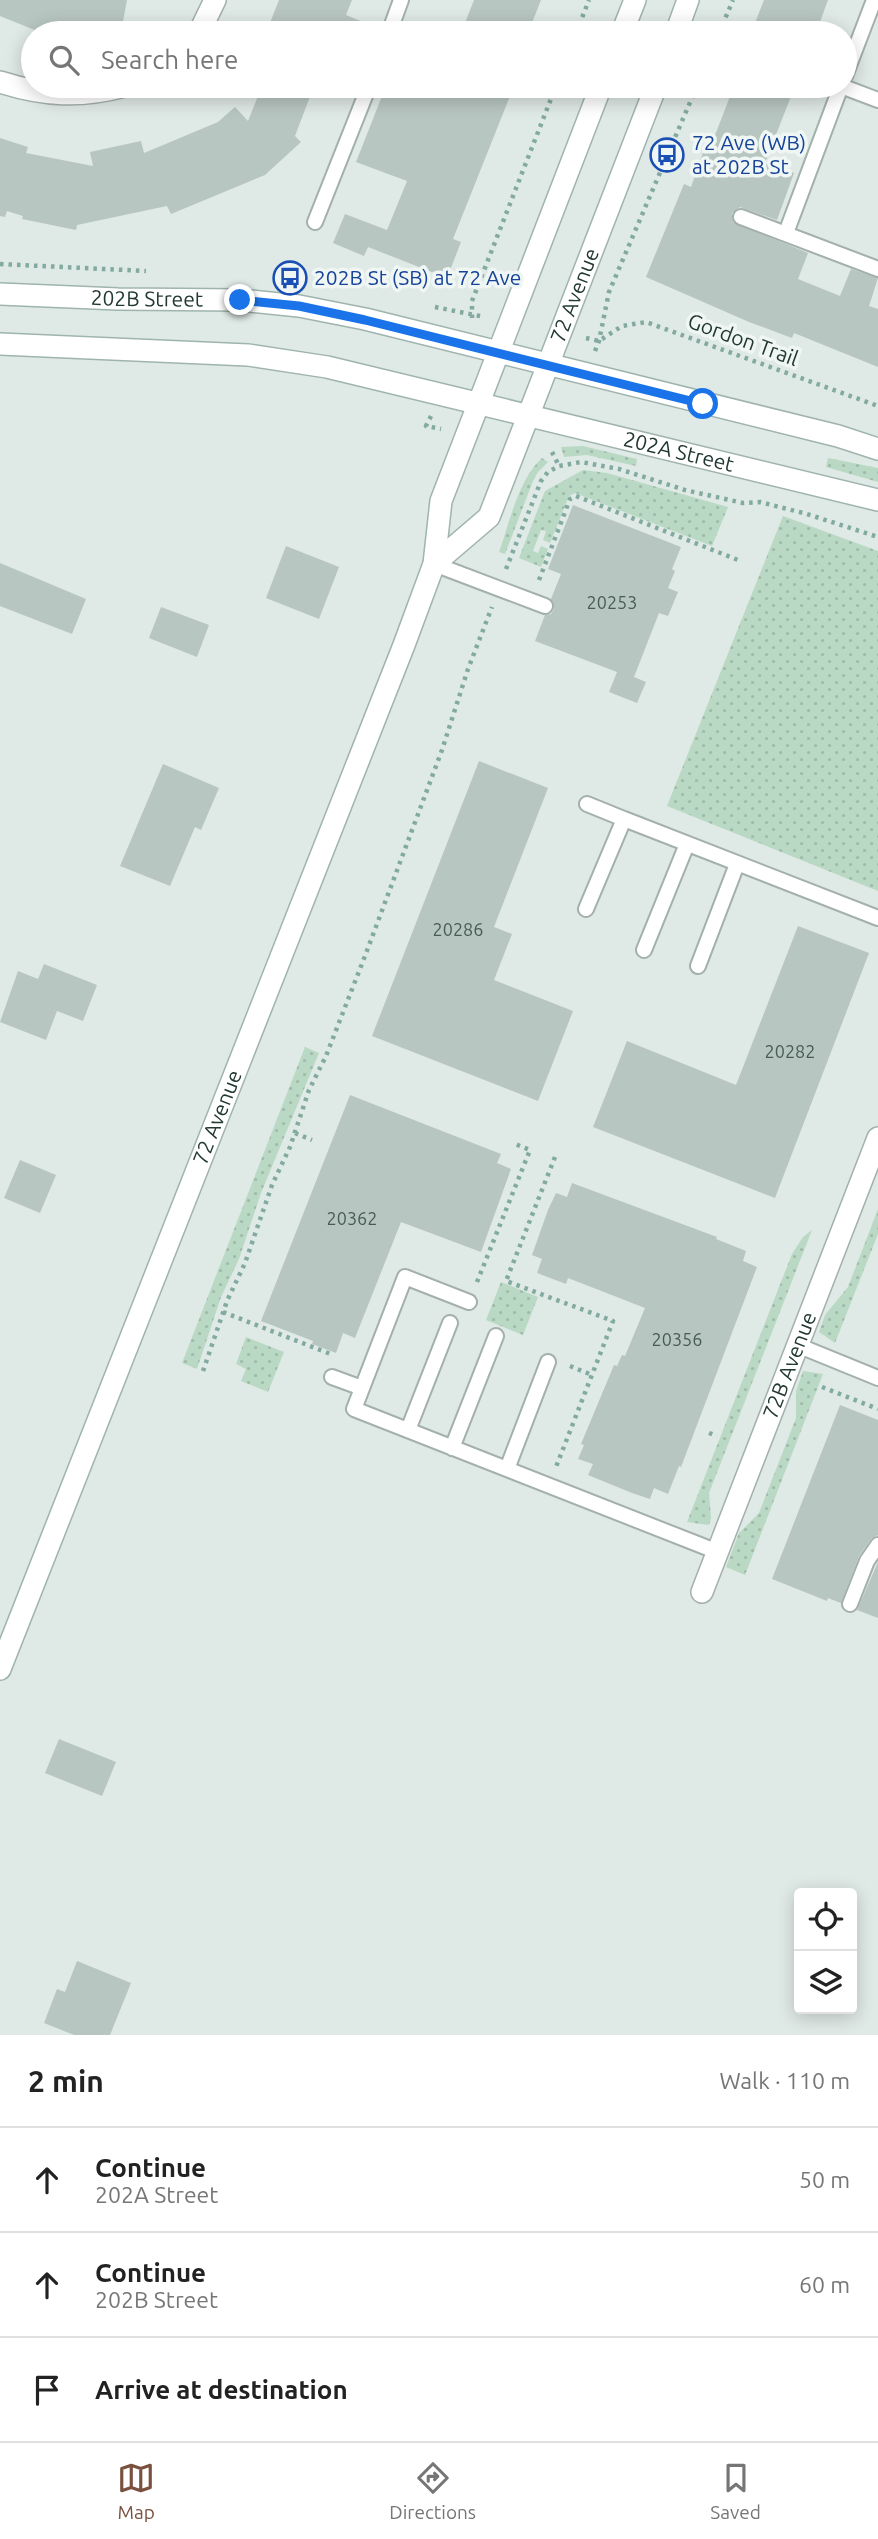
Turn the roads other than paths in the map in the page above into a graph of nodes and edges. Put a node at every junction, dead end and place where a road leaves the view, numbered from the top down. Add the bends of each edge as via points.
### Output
1 (215, 0) edge
2 (635, 0) edge
3 (688, 0) edge
4 (874, 0) edge
5 (398, 1) edge
6 (205, 21) edge
7 (392, 21) edge
8 (627, 21) edge
9 (680, 21) edge
10 (857, 45) edge
11 (0, 82) edge
12 (21, 89) edge
13 (857, 92) edge
14 (364, 98) edge
15 (596, 98) edge
16 (651, 98) edge
17 (837, 98) edge
18 (878, 100) edge
19 (741, 217) dead end
20 (315, 222) dead end
21 (786, 233) junction
22 (878, 269) edge
23 (0, 294) edge
24 (0, 344) edge
25 (497, 353) junction
26 (548, 366) junction
27 (478, 404) junction
28 (529, 416) junction
29 (878, 449) edge
30 (878, 500) edge
31 (434, 564) junction
32 (538, 603) road end
33 (587, 804) dead end
34 (624, 819) junction
35 (687, 844) junction
36 (737, 864) junction
37 (586, 909) dead end
38 (878, 918) edge
39 (644, 950) dead end
40 (698, 966) dead end
41 (878, 1138) edge
42 (469, 1302) dead end
43 (450, 1323) dead end
44 (496, 1336) dead end
45 (797, 1345) junction
46 (548, 1362) dead end
47 (332, 1377) dead end
48 (878, 1378) edge
49 (362, 1388) junction
50 (408, 1430) junction
51 (452, 1448) junction
52 (507, 1469) junction
53 (878, 1545) edge
54 (718, 1552) junction
55 (702, 1591) dead end
56 (850, 1604) dead end
57 (0, 1670) edge

1 - 6 main road
2 - 8 main road
3 - 9 main road
4 - 10 lane
5 - 7 lane
11 - 12 main road
13 - 18 lane
14 - 20 lane
15 - 25 main road, 72 Avenue
16 - 26 main road, 72 Avenue
17 - 21 lane
19 - 21 lane
21 - 22 lane
23 - 25 main road, 202B Street via 228,299 299,306
24 - 27 main road via 248,355 327,367
25 - 26 main road
25 - 27 main road, 72 Avenue
26 - 28 main road, 72 Avenue
26 - 29 main road
27 - 28 main road, 202A Street
27 - 31 main road, 72 Avenue via 441,501
28 - 30 main road, 202A Street
28 - 31 main road, 72 Avenue via 489,517
31 - 32 lane
31 - 57 main road, 72 Avenue
33 - 34 lane
34 - 35 lane
34 - 37 lane
35 - 36 lane
35 - 39 lane
36 - 38 lane
36 - 40 lane
41 - 45 main road, 72B Avenue
42 - 49 lane via 405,1277
43 - 50 lane
44 - 51 lane
45 - 48 lane
45 - 54 main road, 72B Avenue
46 - 52 lane
47 - 49 lane
49 - 50 lane via 354,1409
50 - 51 lane
51 - 52 lane
52 - 54 lane
53 - 56 lane
54 - 55 main road, 72B Avenue

